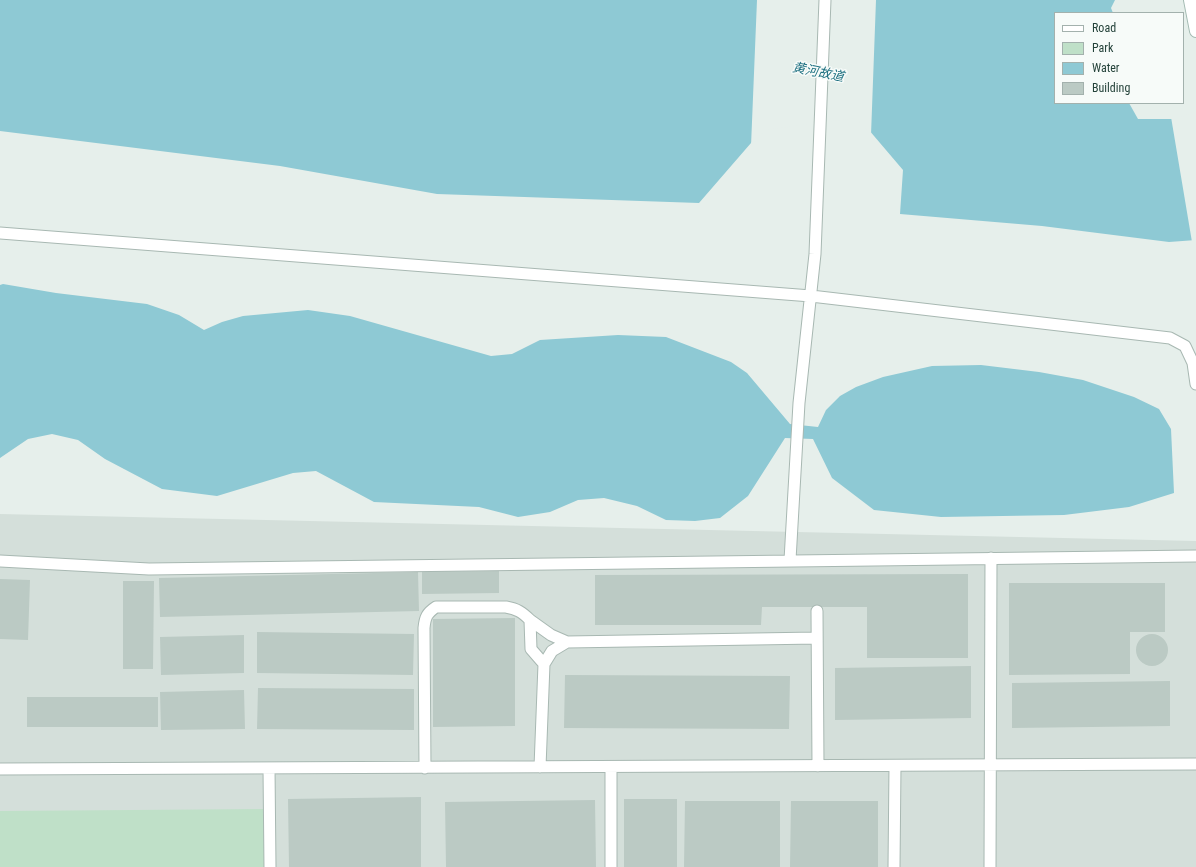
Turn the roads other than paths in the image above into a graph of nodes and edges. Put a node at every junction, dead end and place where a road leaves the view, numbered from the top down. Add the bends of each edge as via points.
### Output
1 (826, 0) edge
2 (1190, 0) edge
3 (1196, 31) edge
4 (0, 233) edge
5 (811, 296) junction
6 (1196, 384) edge
7 (1196, 556) edge
8 (991, 558) junction
9 (790, 560) junction
10 (0, 561) edge
11 (818, 611) dead end
12 (530, 620) junction
13 (817, 638) junction
14 (567, 642) junction
15 (544, 664) junction
16 (1196, 764) edge
17 (818, 766) junction
18 (895, 766) junction
19 (990, 766) junction
20 (540, 767) junction
21 (611, 767) junction
22 (268, 768) junction
23 (425, 768) junction
24 (0, 769) edge
25 (270, 867) edge
26 (611, 867) edge
27 (894, 867) edge
28 (990, 867) edge

1 - 5 lane
2 - 3 main road
4 - 5 lane
5 - 6 lane via 1170,338 1184,346 1193,363
5 - 9 lane via 799,403
7 - 8 lane
8 - 9 lane
8 - 19 lane
9 - 10 lane via 149,569
11 - 13 lane
12 - 14 lane via 551,635
12 - 15 lane via 531,649
12 - 23 lane via 515,609 506,607 436,607 428,612 424,619
13 - 14 lane
13 - 17 lane
14 - 15 lane via 552,651
15 - 20 lane
16 - 19 lane
17 - 18 lane
17 - 21 lane
18 - 19 lane
18 - 27 lane
19 - 28 lane
20 - 21 lane
20 - 23 lane
21 - 26 lane
22 - 23 lane
22 - 24 lane
22 - 25 lane

